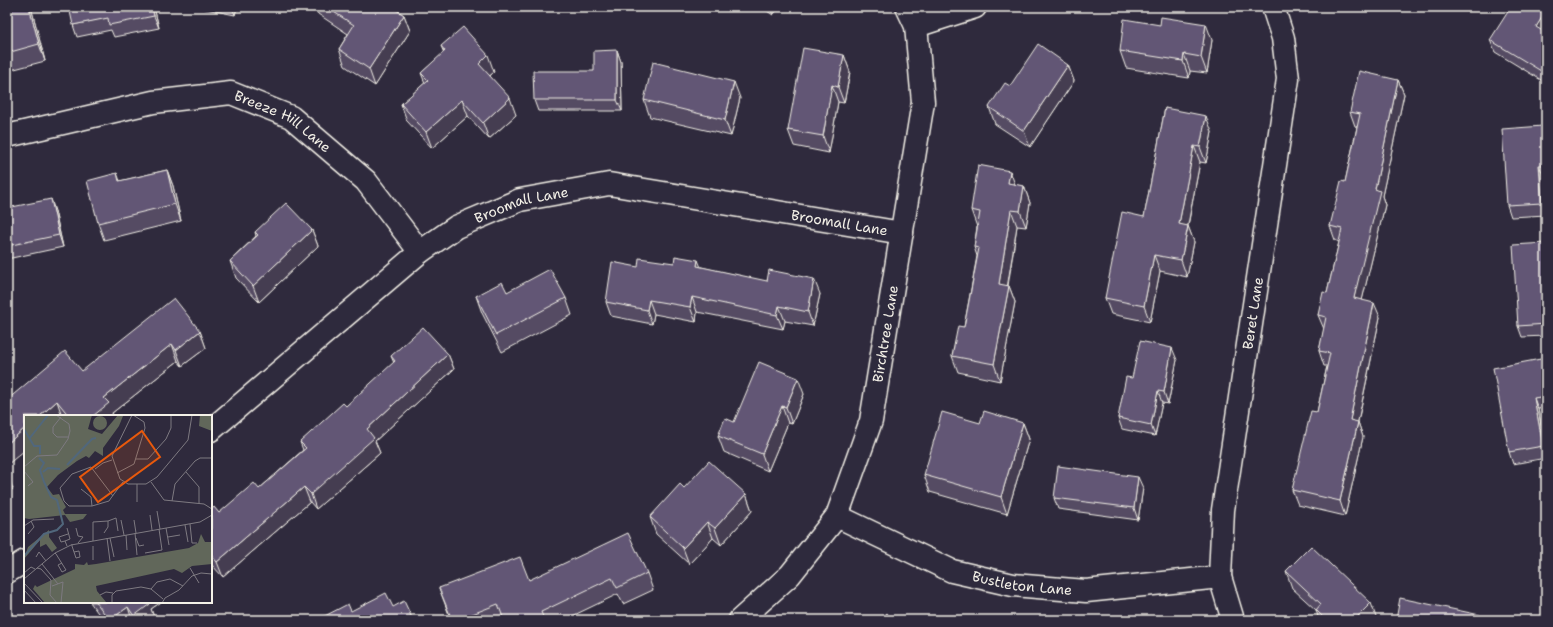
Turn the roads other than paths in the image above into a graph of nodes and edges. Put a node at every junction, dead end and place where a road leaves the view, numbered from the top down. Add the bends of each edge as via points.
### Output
1 (906, 7) edge
2 (975, 7) edge
3 (1273, 7) edge
4 (916, 26) junction
5 (7, 136) edge
6 (902, 233) junction
7 (420, 252) junction
8 (212, 429) edge
9 (837, 516) junction
10 (24, 561) edge
11 (7, 572) edge
12 (1220, 577) junction
13 (740, 620) edge
14 (1233, 620) edge

1 - 4 street, Birchtree Lane
2 - 4 street
3 - 12 street, Beret Lane via 1283,38 1288,79 1223,510
4 - 6 street, Birchtree Lane via 923,102
5 - 7 street, Breeze Hill Lane via 153,102 231,93 291,117 366,181
6 - 7 street, Broomall Lane via 609,184 520,200 456,227
6 - 9 street, Birchtree Lane via 871,421
7 - 8 street, Broomall Lane
9 - 12 street, Bustleton Lane via 952,571 1013,585 1086,591
9 - 13 street, Birchtree Lane via 790,575
10 - 11 street
12 - 14 street, Beret Lane

